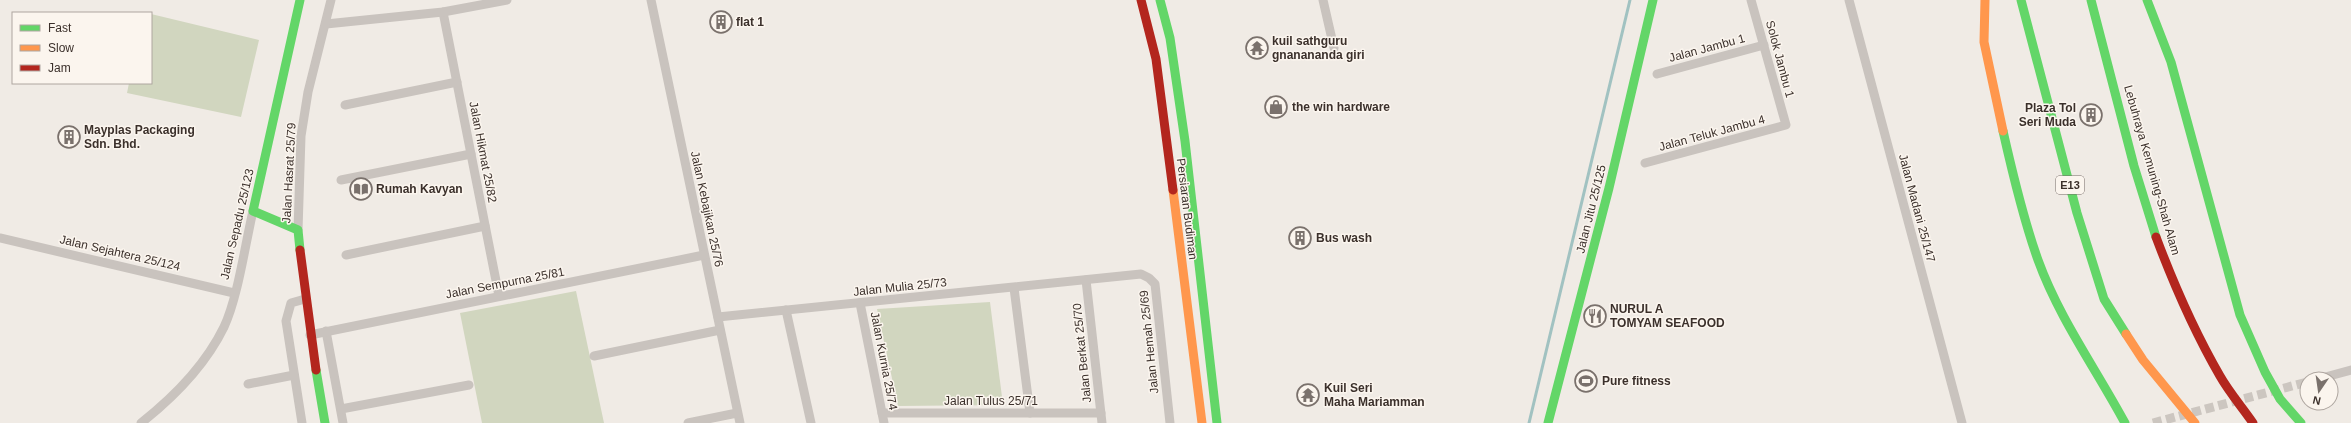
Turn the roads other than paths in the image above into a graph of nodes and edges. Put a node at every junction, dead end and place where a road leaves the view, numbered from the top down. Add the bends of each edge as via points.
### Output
1 (300, 0) edge
2 (331, 0) edge
3 (506, 0) edge
4 (651, 0) edge
5 (1141, 0) edge
6 (1147, 0) edge
7 (1160, 0) edge
8 (1322, 0) edge
9 (1654, 0) edge
10 (1751, 0) edge
11 (1849, 0) edge
12 (1985, 0) edge
13 (2021, 0) edge
14 (2091, 0) edge
15 (2147, 0) edge
16 (444, 12) junction
17 (326, 24) junction
18 (1764, 45) junction
19 (1334, 48) dead end
20 (1156, 59) junction
21 (1657, 74) dead end
22 (457, 82) junction
23 (345, 105) dead end
24 (1786, 125) joint
25 (471, 154) junction
26 (1645, 163) dead end
27 (341, 180) dead end
28 (253, 212) junction
29 (485, 226) junction
30 (298, 230) junction
31 (0, 238) edge
32 (346, 255) dead end
33 (704, 255) junction
34 (1086, 280) junction
35 (1014, 288) junction
36 (234, 293) junction
37 (499, 296) junction
38 (306, 298) junction
39 (860, 303) junction
40 (786, 310) junction
41 (718, 317) junction
42 (720, 330) junction
43 (326, 331) junction
44 (310, 335) junction
45 (594, 356) dead end
46 (2351, 370) edge
47 (2339, 373) edge
48 (294, 375) junction
49 (248, 384) dead end
50 (469, 385) dead end
51 (341, 409) junction
52 (737, 413) junction
53 (882, 413) junction
54 (1030, 413) junction
55 (1101, 413) junction
56 (2124, 421) edge
57 (141, 423) edge
58 (302, 423) edge
59 (325, 423) edge
60 (343, 423) edge
61 (688, 423) edge
62 (740, 423) edge
63 (811, 423) edge
64 (884, 423) edge
65 (1102, 423) edge
66 (1170, 423) edge
67 (1202, 423) edge
68 (1217, 423) edge
69 (1548, 423) edge
70 (1962, 423) edge
71 (2195, 423) edge
72 (2253, 423) edge
73 (2301, 423) edge

1 - 28 main road, Jalan Sepadu 25/123
2 - 17 street, Jalan Hasrat 25/79
3 - 16 street
4 - 33 street, Jalan Kebajikan 25/76
5 - 20 main road, Persiaran Budiman
6 - 20 main road
7 - 68 main road, Persiaran Budiman via 1170,38 1185,140
8 - 19 street
9 - 69 main road, Jalan Jitu 25/125 via 1609,188
10 - 18 street, Solok Jambu 1
11 - 70 street, Jalan Madani 25/147
12 - 56 main road via 1984,42 2008,153 2038,260 2073,334 2100,376
13 - 71 main road, E13 via 2077,213 2104,299 2143,360
14 - 72 main road, Lebuhraya Kemuning-Shah Alam via 2146,204 2172,281 2229,393
15 - 73 main road via 2171,62 2240,315 2280,400
16 - 17 street
16 - 22 street, Jalan Hikmat 25/82
17 - 30 street, Jalan Hasrat 25/79 via 308,92 300,136
18 - 21 street, Jalan Jambu 1
18 - 24 street, Solok Jambu 1
20 - 67 main road, Persiaran Budiman
22 - 23 street
22 - 25 street, Jalan Hikmat 25/82
24 - 26 street, Jalan Teluk Jambu 4
25 - 27 street
25 - 29 street, Jalan Hikmat 25/82
28 - 30 main road, Jalan Hasrat 25/79 via 264,214
28 - 36 street, Jalan Sepadu 25/123
29 - 32 street
29 - 37 street, Jalan Hikmat 25/82
30 - 38 main road, Jalan Hasrat 25/79
31 - 36 street, Jalan Sejahtera 25/124
33 - 37 street, Jalan Sempurna 25/81
33 - 41 street, Jalan Kebajikan 25/76
34 - 35 street, Jalan Mulia 25/73
34 - 55 street, Jalan Berkat 25/70
34 - 66 street, Jalan Hemah 25/69 via 1141,274 1155,284
35 - 39 street, Jalan Mulia 25/73
35 - 54 street
36 - 57 street, Jalan Sepadu 25/123 via 224,327 192,376 172,398
37 - 43 street, Jalan Sempurna 25/81
38 - 44 main road, Jalan Hasrat 25/79
38 - 48 street via 291,303 287,311 286,322
39 - 40 street, Jalan Mulia 25/73
39 - 53 street, Jalan Kurnia 25/74
40 - 41 street, Jalan Mulia 25/73
40 - 63 street
41 - 42 street, Jalan Kebajikan 25/76
42 - 45 street
42 - 52 street, Jalan Kebajikan 25/76
43 - 44 street, Jalan Sempurna 25/81
43 - 51 street
44 - 59 main road, Jalan Hasrat 25/79
46 - 47 street
48 - 49 street
48 - 58 street
50 - 51 street
51 - 60 street
52 - 61 street
52 - 62 street, Jalan Kebajikan 25/76
53 - 54 street, Jalan Tulus 25/71
53 - 64 street, Jalan Kurnia 25/74
54 - 55 street, Jalan Tulus 25/71
55 - 65 street, Jalan Berkat 25/70

